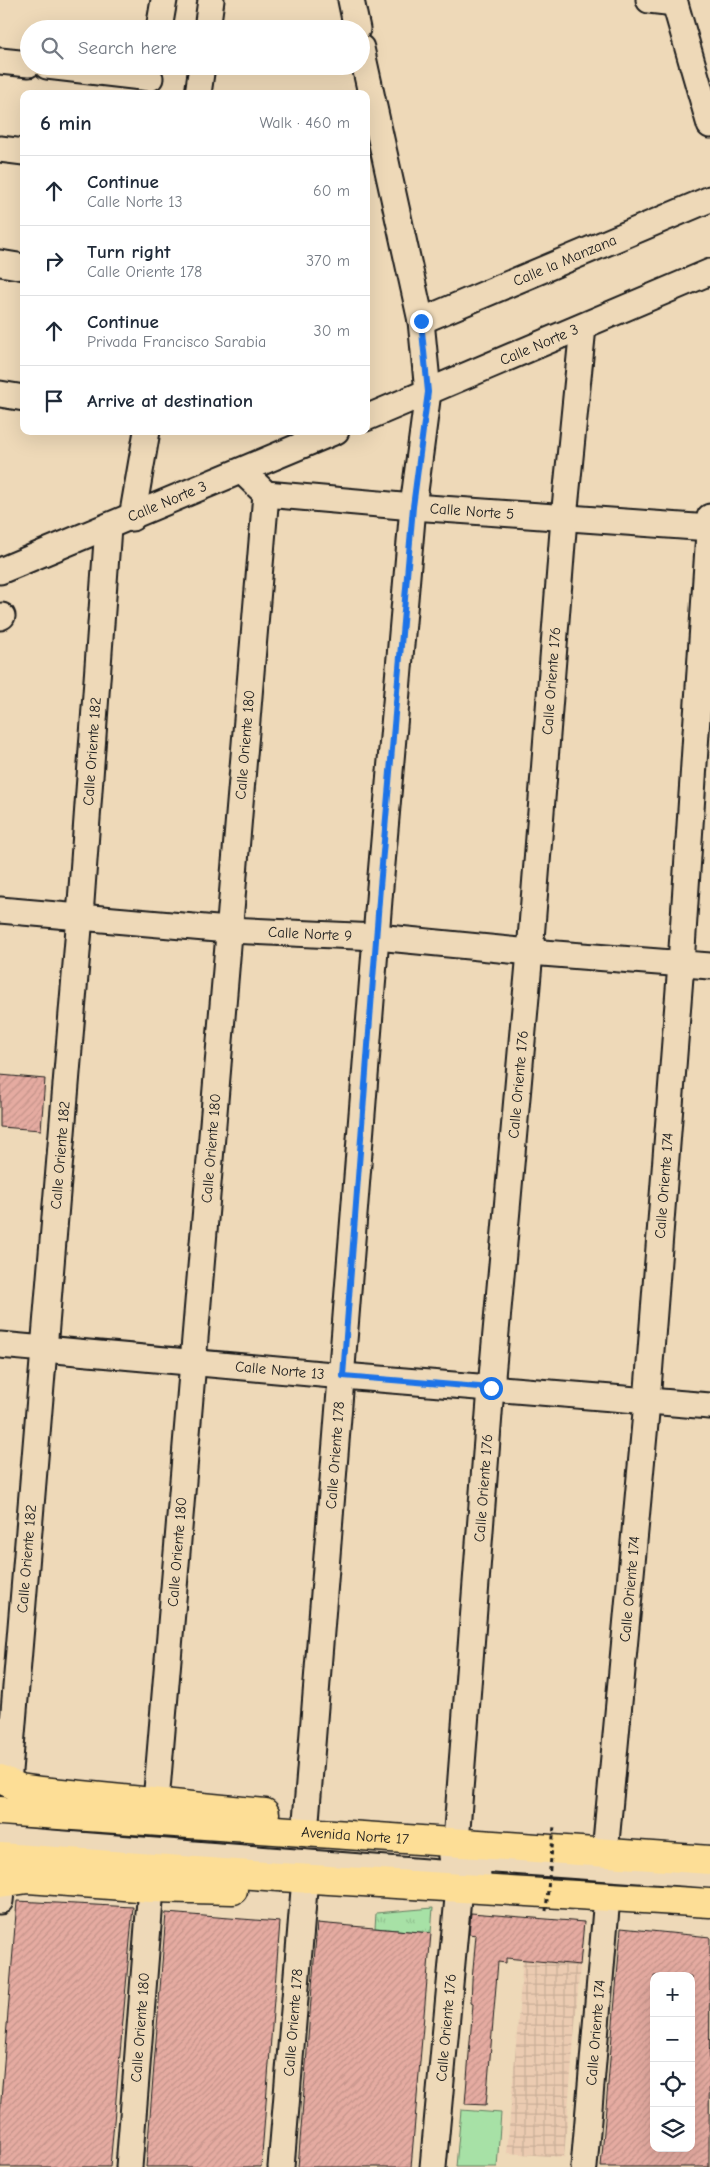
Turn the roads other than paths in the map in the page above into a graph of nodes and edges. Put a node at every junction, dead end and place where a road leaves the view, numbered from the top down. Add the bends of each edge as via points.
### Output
1 (164, 0) edge
2 (212, 0) edge
3 (351, 0) edge
4 (649, 0) edge
5 (675, 2) edge
6 (161, 20) edge
7 (209, 20) edge
8 (355, 20) edge
9 (0, 61) edge
10 (20, 63) edge
11 (118, 75) edge
12 (201, 75) edge
13 (367, 75) edge
14 (149, 79) edge
15 (199, 90) edge
16 (710, 124) edge
17 (0, 149) edge
18 (20, 152) edge
19 (710, 199) edge
20 (0, 263) edge
21 (20, 266) edge
22 (710, 272) edge
23 (421, 321) junction
24 (583, 327) junction
25 (428, 392) junction
26 (0, 394) edge
27 (20, 397) edge
28 (370, 416) edge
29 (146, 435) edge
30 (327, 435) edge
31 (242, 471) junction
32 (266, 494) junction
33 (413, 507) junction
34 (132, 518) junction
35 (564, 518) junction
36 (710, 525) edge
37 (108, 527) junction
38 (0, 571) edge
39 (0, 910) edge
40 (80, 916) junction
41 (228, 930) junction
42 (377, 937) junction
43 (530, 952) junction
44 (681, 964) junction
45 (710, 966) edge
46 (0, 1345) edge
47 (44, 1348) junction
48 (194, 1363) junction
49 (343, 1376) junction
50 (491, 1388) junction
51 (647, 1402) junction
52 (710, 1406) edge
53 (4, 1781) edge
54 (156, 1802) junction
55 (0, 1812) edge
56 (0, 1825) edge
57 (305, 1833) junction
58 (0, 1839) edge
59 (456, 1842) junction
60 (605, 1853) junction
61 (710, 1860) edge
62 (710, 1875) edge
63 (305, 1878) junction
64 (0, 1881) edge
65 (459, 1887) junction
66 (151, 1888) junction
67 (710, 1892) edge
68 (607, 1897) junction
69 (710, 1903) edge
70 (129, 2167) edge
71 (281, 2167) edge
72 (433, 2167) edge
73 (584, 2167) edge

1 - 6 street
2 - 7 street
3 - 8 street
4 - 5 street
5 - 16 street
9 - 10 street
11 - 14 street
12 - 15 street
13 - 23 street, Calle Oriente 178
17 - 18 street
19 - 23 street, Calle la Manzana
20 - 21 street
22 - 24 street, Calle Norte 3
23 - 25 street, Calle Oriente 178
24 - 25 street, Calle Norte 3
24 - 35 street, Calle Oriente 176
25 - 28 street, Calle Norte 3
25 - 33 street, Calle Oriente 178
26 - 27 street
29 - 34 street
30 - 31 street, Calle Norte 3
31 - 32 street
31 - 34 street, Calle Norte 3
32 - 33 street, Calle Norte 5
32 - 41 street, Calle Oriente 180
33 - 35 street, Calle Norte 5
33 - 42 street, Calle Oriente 178
34 - 37 street, Calle Norte 3
35 - 36 street, Calle Norte 5
35 - 43 street, Calle Oriente 176
36 - 44 street, Calle Oriente 174
37 - 38 street, Calle Norte 3
37 - 40 street, Calle Oriente 182
39 - 40 street, Calle Norte 9
40 - 41 street, Calle Norte 9
40 - 47 street, Calle Oriente 182
41 - 42 street, Calle Norte 9
41 - 48 street, Calle Oriente 180
42 - 43 street, Calle Norte 9
42 - 49 street, Calle Oriente 178
43 - 44 street, Calle Norte 9
43 - 50 street, Calle Oriente 176
44 - 45 street, Calle Norte 9
44 - 51 street, Calle Oriente 174
46 - 47 street, Calle Norte 13
47 - 48 street, Calle Norte 13
47 - 53 street, Calle Oriente 182
48 - 49 street, Calle Norte 13
48 - 54 street, Calle Oriente 180
49 - 50 street, Calle Norte 13
49 - 57 street, Calle Oriente 178
50 - 51 street, Calle Norte 13
50 - 59 street, Calle Oriente 176
51 - 52 street, Calle Norte 13
51 - 60 street, Calle Oriente 174
53 - 54 main road via 20,1788 41,1791
54 - 57 main road via 263,1812
55 - 57 main road, Avenida Norte 17
56 - 62 street
57 - 59 main road, Avenida Norte 17
58 - 67 street
59 - 60 main road, Avenida Norte 17
60 - 61 main road, Avenida Norte 17
63 - 64 main road
63 - 65 main road
63 - 66 main road via 256,1891
63 - 71 street, Calle Oriente 178
64 - 66 main road via 28,1879
65 - 68 main road
65 - 72 street, Calle Oriente 176
66 - 70 street, Calle Oriente 180
68 - 69 main road
68 - 73 street, Calle Oriente 174

